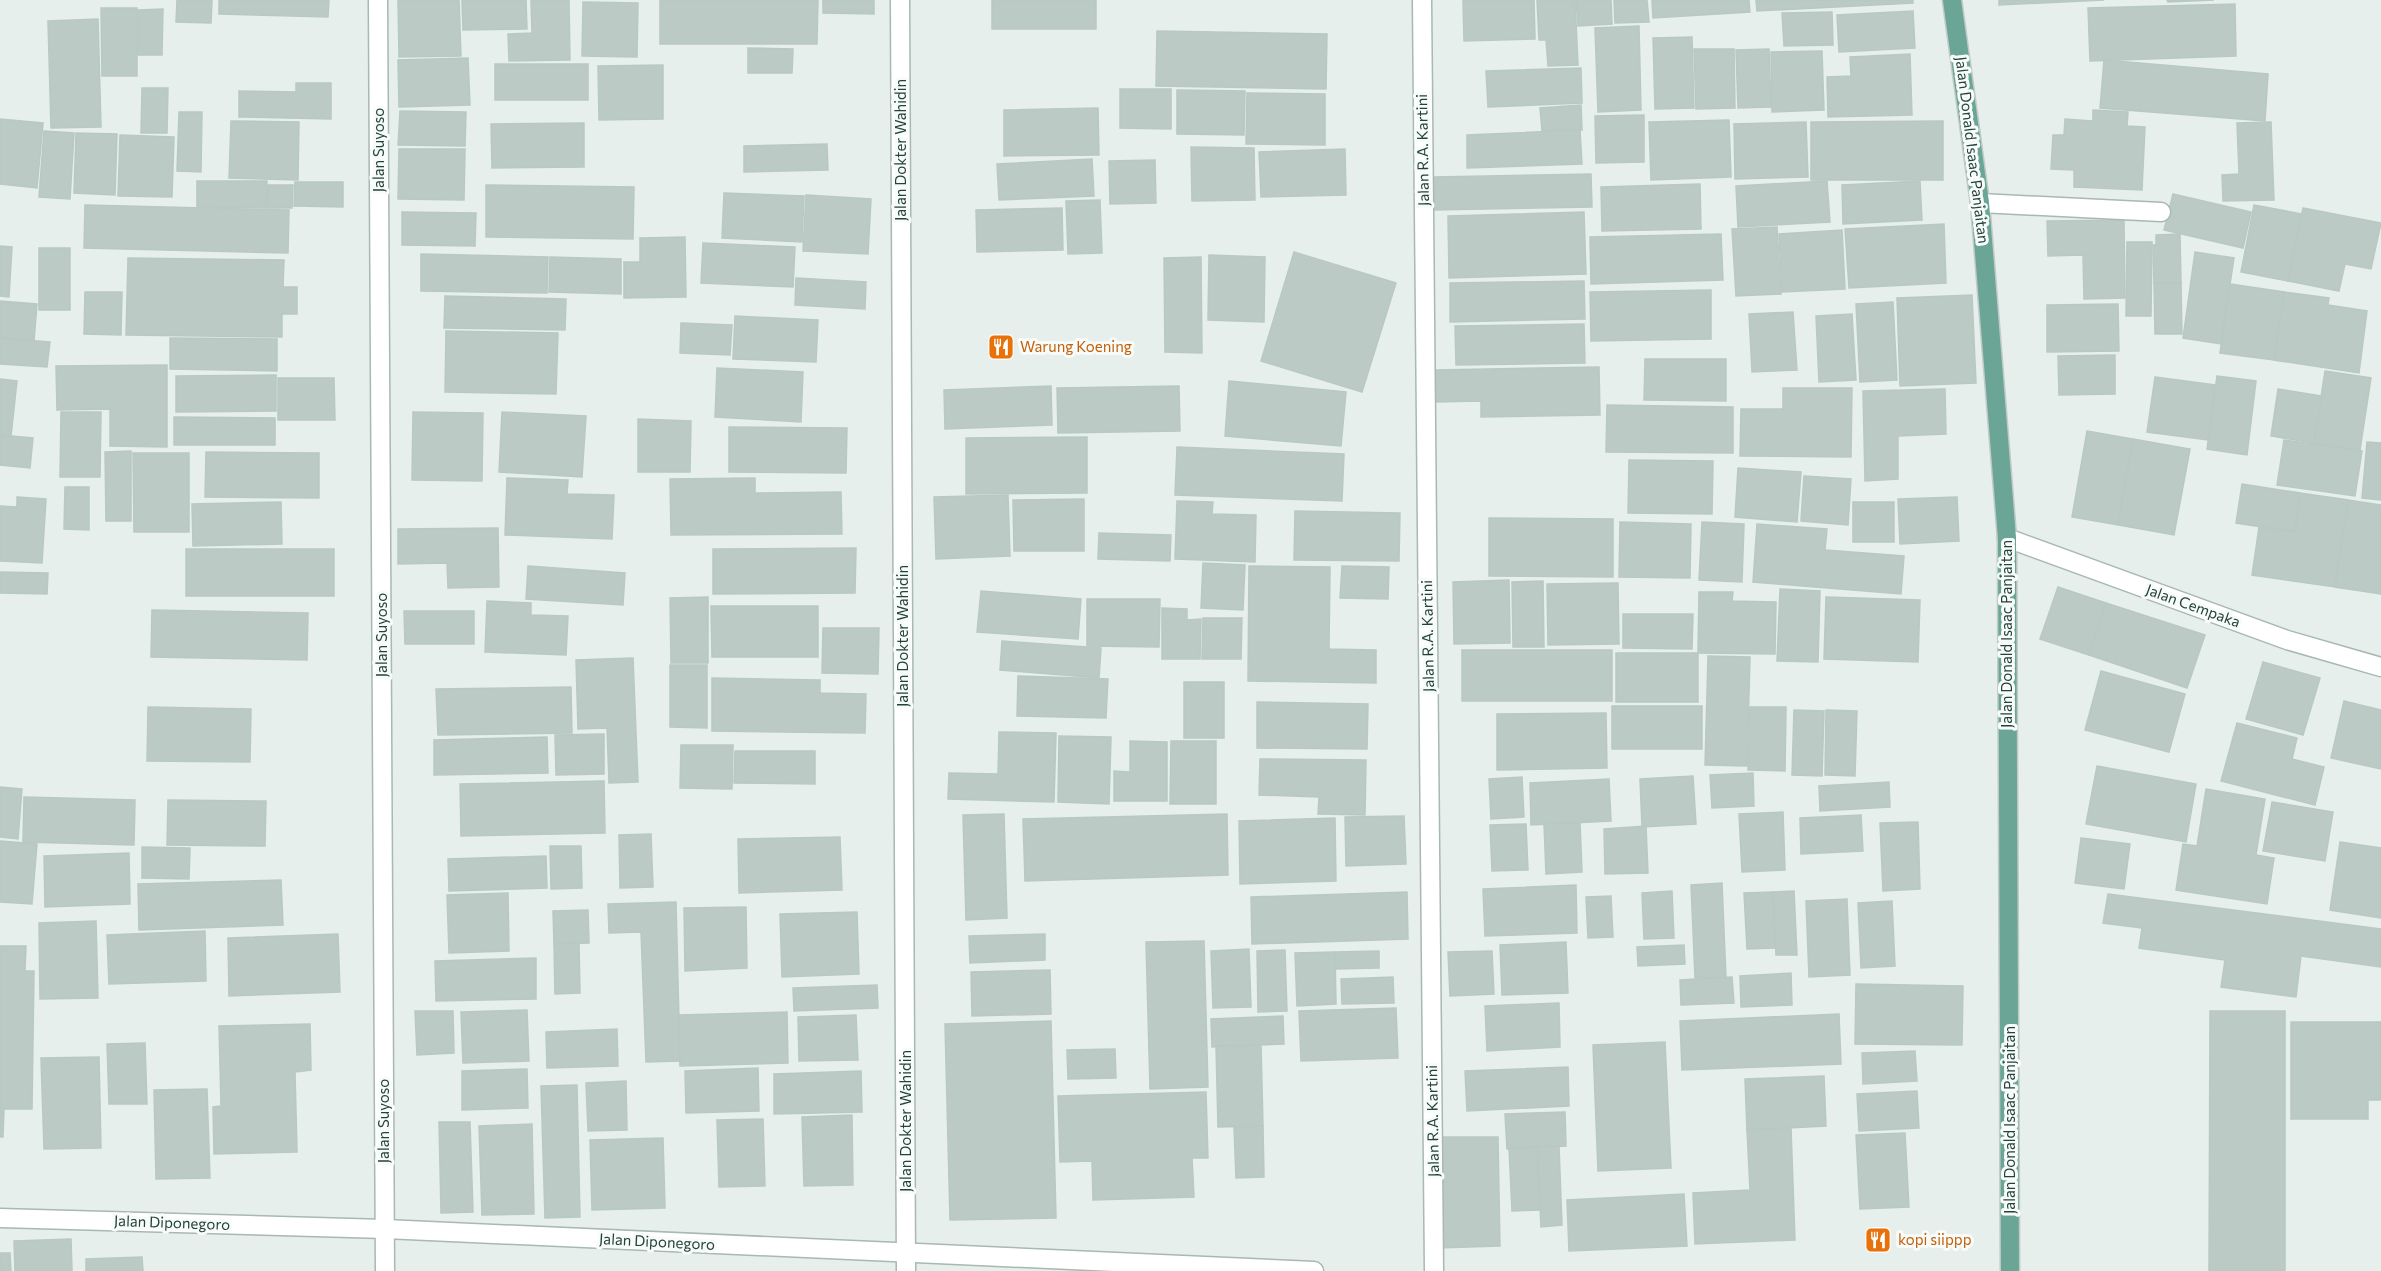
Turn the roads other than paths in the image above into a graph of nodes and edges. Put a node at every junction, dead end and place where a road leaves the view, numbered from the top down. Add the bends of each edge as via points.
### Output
1 (378, 0) edge
2 (900, 0) edge
3 (1422, 0) edge
4 (1952, 0) edge
5 (1980, 203) junction
6 (2161, 212) dead end
7 (2007, 538) junction
8 (2381, 667) edge
9 (0, 1218) edge
10 (385, 1229) junction
11 (906, 1262) edge
12 (385, 1271) edge
13 (1314, 1271) edge
14 (1434, 1271) edge
15 (2010, 1271) edge

1 - 10 street, Jalan Suyoso
2 - 11 street, Jalan Dokter Wahidin
3 - 14 street, Jalan R.A. Kartini
4 - 5 main road, Jalan Donald Isaac Panjaitan
5 - 6 street
5 - 7 main road, Jalan Donald Isaac Panjaitan
7 - 8 street, Jalan Cempaka via 2287,640
7 - 15 main road, Jalan Donald Isaac Panjaitan
9 - 10 street, Jalan Diponegoro
10 - 11 street, Jalan Diponegoro
10 - 12 street, Jalan Suyoso
11 - 13 street, Jalan Diponegoro

